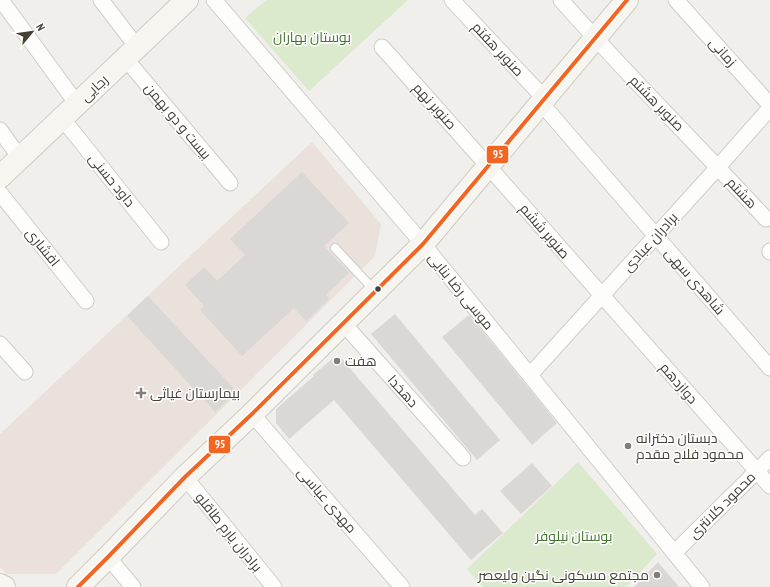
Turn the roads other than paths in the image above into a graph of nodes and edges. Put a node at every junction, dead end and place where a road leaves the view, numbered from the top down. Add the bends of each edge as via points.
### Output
1 (1, 0) edge
2 (101, 0) edge
3 (187, 0) edge
4 (214, 0) edge
5 (452, 0) edge
6 (561, 0) edge
7 (627, 0) edge
8 (676, 0) edge
9 (595, 38) junction
10 (382, 47) dead end
11 (131, 53) junction
12 (543, 101) junction
13 (770, 106) edge
14 (70, 111) junction
15 (0, 130) edge
16 (20, 158) junction
17 (488, 166) junction
18 (718, 167) junction
19 (0, 177) edge
20 (230, 183) dead end
21 (0, 193) edge
22 (766, 219) dead end
23 (656, 236) junction
24 (161, 242) dead end
25 (423, 244) junction
26 (335, 248) dead end
27 (375, 292) junction
28 (602, 295) junction
29 (86, 301) dead end
30 (343, 323) junction
31 (0, 344) edge
32 (770, 368) edge
33 (25, 372) dead end
34 (530, 375) junction
35 (252, 414) junction
36 (463, 458) dead end
37 (770, 458) edge
38 (757, 471) junction
39 (185, 477) junction
40 (770, 486) edge
41 (674, 553) junction
42 (108, 558) junction
43 (0, 586) edge
44 (77, 586) edge
45 (4, 587) edge
46 (133, 587) edge
47 (274, 587) edge
48 (402, 587) edge
49 (702, 587) edge

1 - 14 street, داود حسنی
2 - 11 street, بیست و دو بهمن
3 - 11 main road, رجایی
4 - 25 street, موسی رضا بنایی
5 - 12 street, صنوبر هفتم
6 - 9 street, صنوبر هشتم
7 - 9 main road
8 - 13 street, زمانی
9 - 12 main road
9 - 18 street, صنوبر هشتم
10 - 17 street, صنوبر نهم
11 - 14 main road, رجایی
11 - 20 street, بیست و دو بهمن
12 - 17 main road
12 - 23 street, شاهدی سهی
13 - 18 street, برادران عبادی
14 - 16 main road, رجایی
14 - 24 street, داود حسنی
15 - 16 street
16 - 19 main road, رجایی
17 - 25 main road
17 - 28 street, صنوبر ششم
18 - 22 street, هشتم
18 - 23 street, برادران عبادی
21 - 29 street, افشاری
23 - 28 street, برادران عبادی
23 - 32 street, شاهدی سهی
25 - 27 main road
25 - 34 street, موسی رضا بنایی
26 - 27 lane
27 - 30 main road
28 - 34 street, برادران عبادی
28 - 38 street, دوازدهم
30 - 35 main road
30 - 36 street, دهخدا
31 - 33 street
34 - 41 street, موسی رضا بنایی
35 - 39 main road
35 - 48 street, مهدی عباسی
37 - 38 street, محمود کلانتری
38 - 40 street, دوازدهم
38 - 41 street, محمود کلانتری
39 - 42 main road
39 - 47 street, برادران یارم طاقلو
41 - 49 street, موسی رضا بنایی
42 - 44 main road
42 - 46 street
43 - 45 main road

